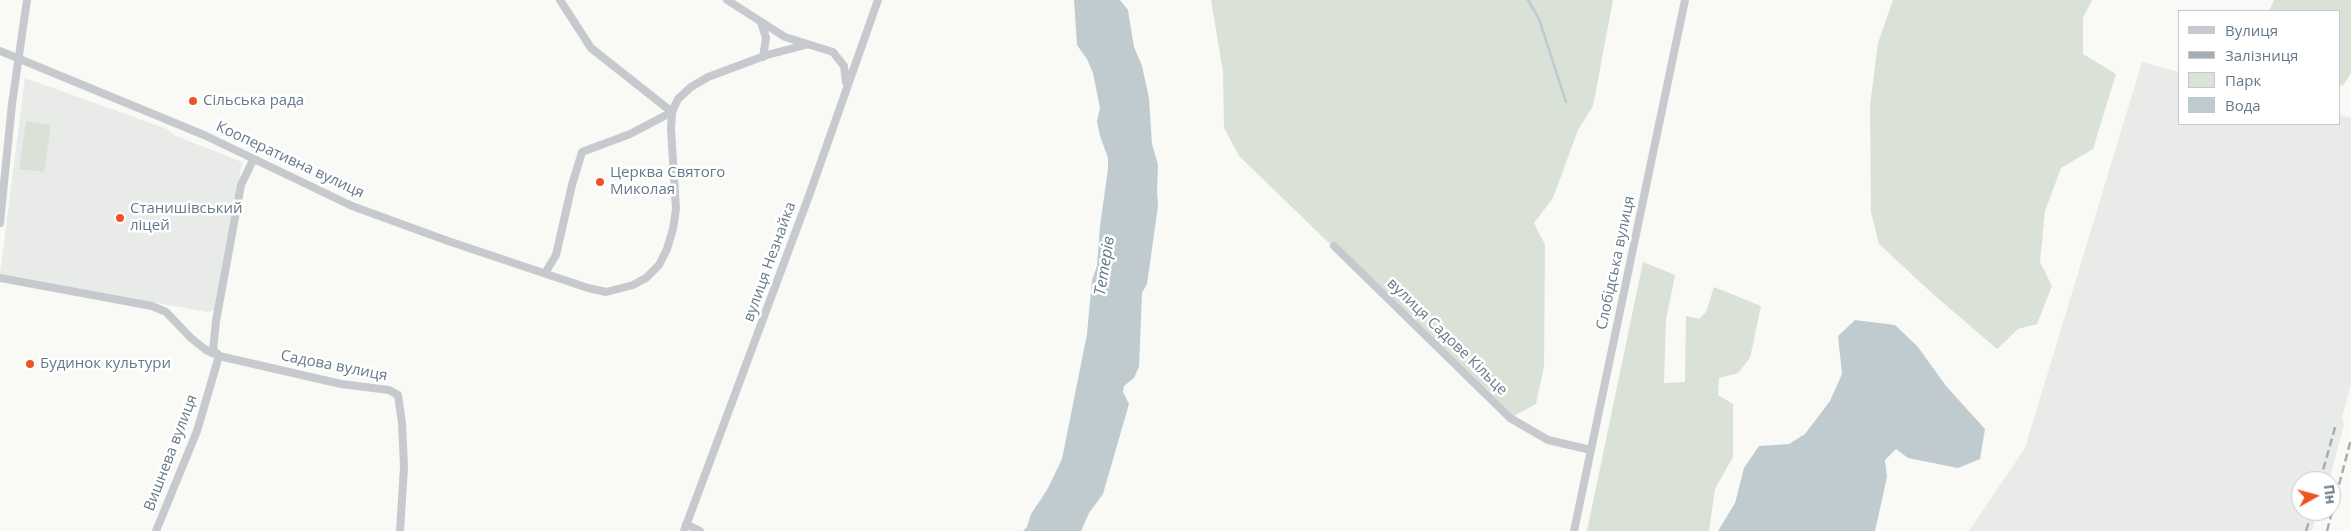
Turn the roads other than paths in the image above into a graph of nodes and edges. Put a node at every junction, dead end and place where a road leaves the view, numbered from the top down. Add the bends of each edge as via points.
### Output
1 (27, 0) edge
2 (560, 0) edge
3 (727, 0) edge
4 (878, 0) edge
5 (1686, 0) edge
6 (760, 21) junction
7 (805, 45) junction
8 (0, 51) edge
9 (763, 57) junction
10 (20, 59) junction
11 (846, 87) junction
12 (672, 112) junction
13 (254, 158) junction
14 (0, 223) edge
15 (1334, 246) dead end
16 (545, 273) junction
17 (0, 278) edge
18 (219, 356) junction
19 (1591, 450) junction
20 (685, 528) edge
21 (156, 531) edge
22 (400, 531) edge
23 (700, 531) edge
24 (1574, 531) edge

1 - 10 street
2 - 12 street via 591,48
3 - 6 street
4 - 11 street, вулиця Незнайка
5 - 19 street, Слобідська вулиця
6 - 7 street
6 - 9 street via 766,38
7 - 9 street
7 - 11 street via 825,49 839,58 846,74
8 - 10 street, Кооперативна вулиця
9 - 12 street via 691,87 678,99
10 - 13 street, Кооперативна вулиця
10 - 14 street
11 - 20 street, вулиця Незнайка
12 - 16 street via 630,134 582,152 556,255
12 - 16 street, Кооперативна вулиця via 676,209 673,229 659,265 634,285 606,292
13 - 16 street, Кооперативна вулиця via 352,206
13 - 18 street via 241,185 216,321 213,350
15 - 19 street, вулиця Садове Кільце via 1510,418 1548,440
17 - 18 street via 152,306 166,312 191,338
18 - 21 street, Вишнева вулиця via 197,430
18 - 22 street, Садова вулиця via 341,384 389,390 398,395 404,467
19 - 24 street, Слобідська вулиця
20 - 23 street

